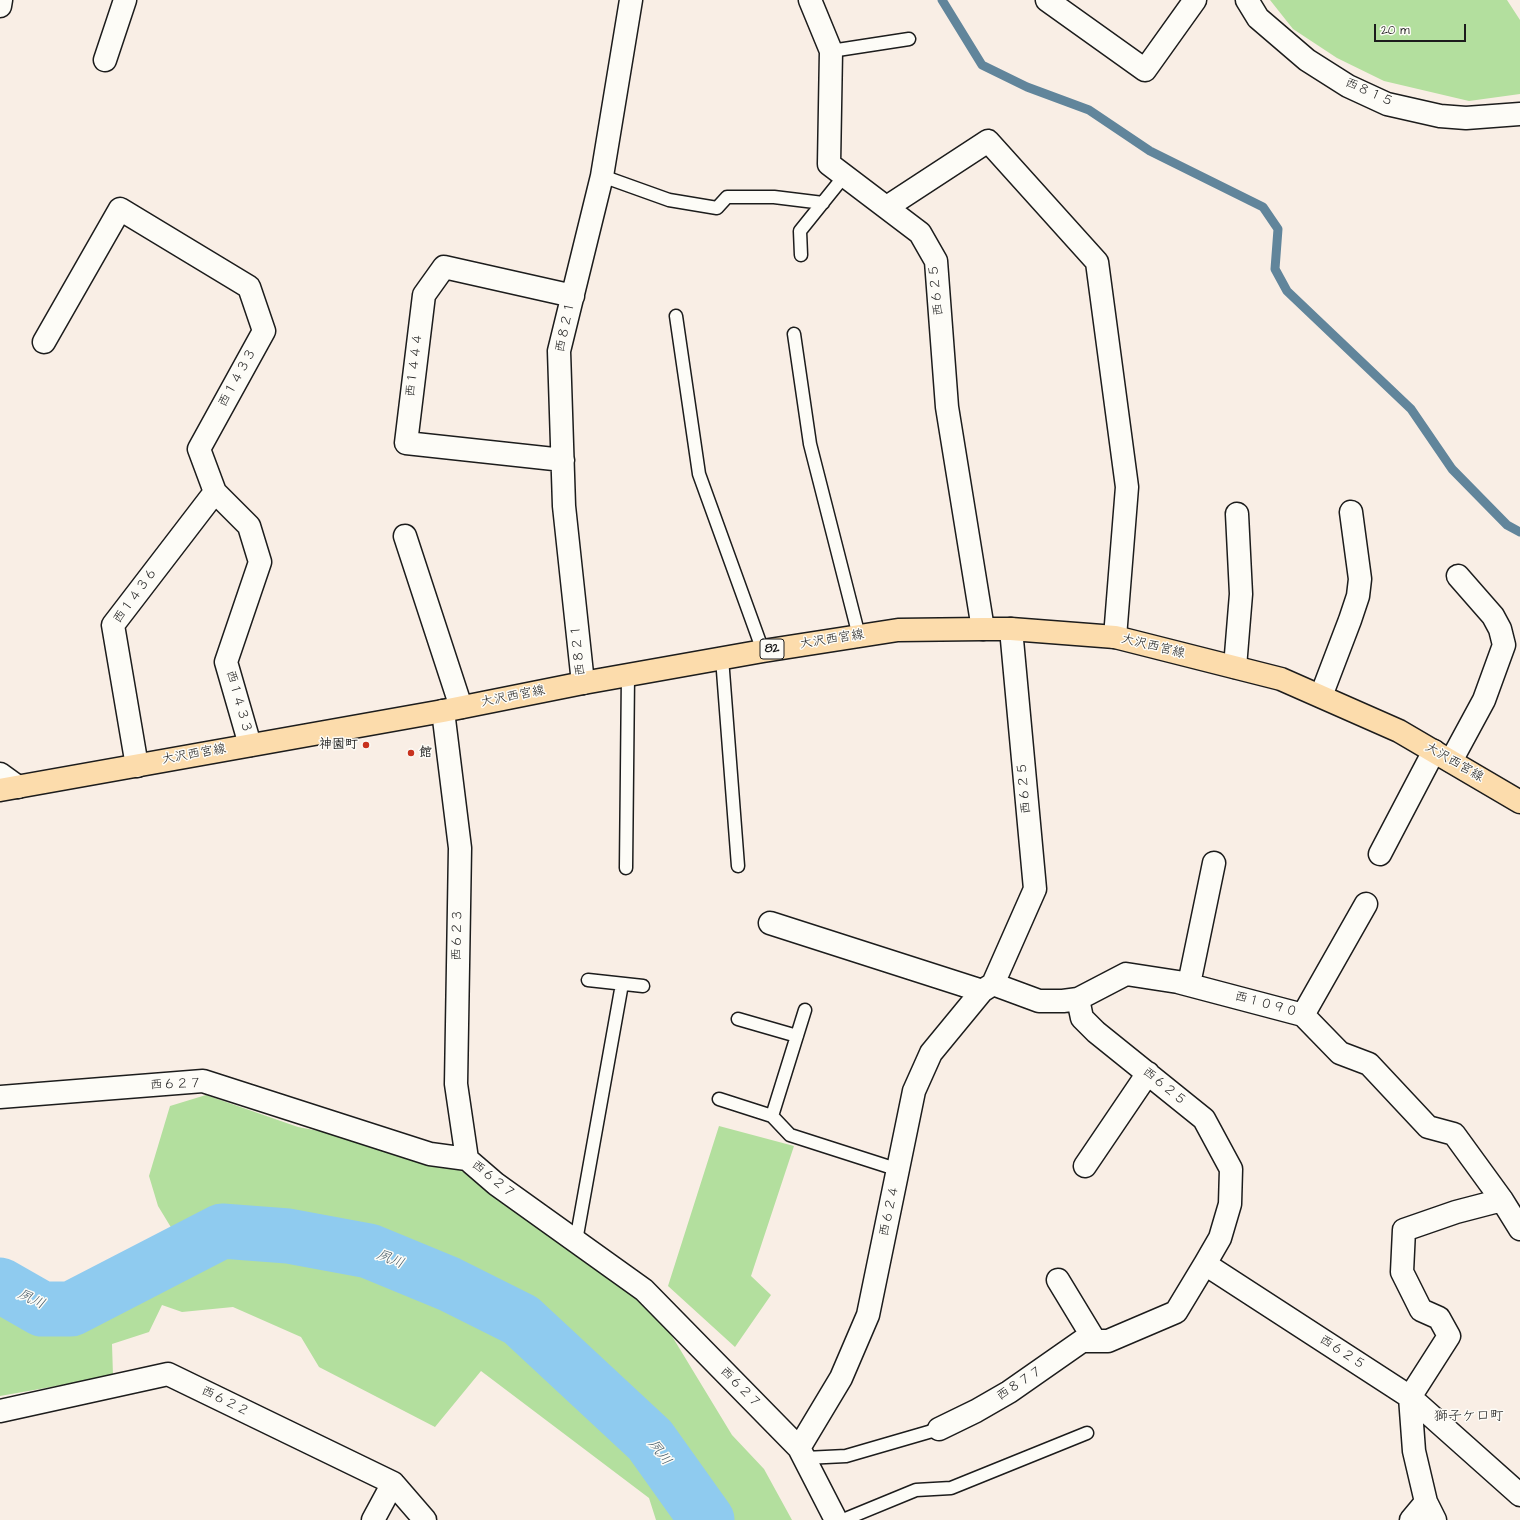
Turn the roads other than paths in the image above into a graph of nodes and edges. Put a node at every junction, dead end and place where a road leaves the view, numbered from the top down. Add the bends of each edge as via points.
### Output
1 (2, 0) edge
2 (125, 0) edge
3 (631, 0) edge
4 (810, 0) edge
5 (1047, 0) edge
6 (1195, 0) edge
7 (1247, 0) edge
8 (0, 6) edge
9 (909, 39) dead end
10 (831, 51) junction
11 (105, 60) dead end
12 (1520, 114) edge
13 (845, 175) junction
14 (602, 176) junction
15 (823, 203) junction
16 (887, 207) junction
17 (801, 255) dead end
18 (573, 296) junction
19 (676, 316) dead end
20 (794, 334) dead end
21 (44, 342) dead end
22 (563, 460) junction
23 (215, 492) junction
24 (1351, 512) dead end
25 (1237, 514) dead end
26 (405, 536) dead end
27 (1458, 576) dead end
28 (983, 629) junction
29 (1011, 629) junction
30 (859, 636) junction
31 (1115, 637) junction
32 (763, 651) junction
33 (722, 658) junction
34 (1235, 667) junction
35 (628, 675) junction
36 (583, 683) junction
37 (1321, 696) junction
38 (452, 709) junction
39 (250, 745) junction
40 (1443, 756) junction
41 (136, 766) junction
42 (0, 774) edge
43 (9, 788) edge
44 (1520, 802) edge
45 (1380, 854) dead end
46 (1214, 863) dead end
47 (738, 866) dead end
48 (626, 868) dead end
49 (1366, 904) dead end
50 (770, 923) dead end
51 (588, 980) dead end
52 (622, 984) junction
53 (1189, 984) junction
54 (643, 986) dead end
55 (987, 987) junction
56 (1078, 999) junction
57 (805, 1010) dead end
58 (1303, 1015) junction
59 (738, 1019) dead end
60 (797, 1036) junction
61 (1148, 1074) junction
62 (0, 1097) edge
63 (719, 1099) dead end
64 (772, 1116) junction
65 (467, 1159) junction
66 (1085, 1166) dead end
67 (899, 1170) junction
68 (1502, 1200) junction
69 (1519, 1223) edge
70 (576, 1241) junction
71 (1205, 1264) junction
72 (1058, 1280) dead end
73 (1096, 1341) junction
74 (1410, 1397) junction
75 (0, 1411) edge
76 (939, 1429) joint
77 (1087, 1433) dead end
78 (802, 1453) junction
79 (393, 1483) junction
80 (1520, 1495) edge
81 (1431, 1511) edge
82 (373, 1520) edge
83 (425, 1520) edge
84 (836, 1520) edge
85 (843, 1520) edge
86 (1410, 1520) edge

1 - 8 street
2 - 11 street
3 - 14 street, 西８２１
4 - 10 street, 西６２５
5 - 6 street via 1144,70
7 - 12 street, 西８１５ via 1258,18 1307,60 1348,86 1387,104 1440,116 1466,118
9 - 10 lane
10 - 13 street, 西６２５ via 829,164
13 - 15 lane
13 - 16 street, 西６２５
14 - 15 lane via 669,200 717,208 727,198 774,197
14 - 18 street, 西８２１
15 - 17 lane via 800,231
16 - 28 street, 西６２５ via 920,233 936,261 947,407
16 - 31 street via 988,141 1096,262 1127,487
18 - 22 street, 西８２１ via 559,351
18 - 22 street, 西１４４４ via 444,267 424,295 406,443
19 - 32 lane via 699,474
20 - 30 lane via 810,444
21 - 23 street, 西１４３３ via 120,209 248,286 264,331 199,449
22 - 36 street, 西８２１ via 564,506
23 - 39 street, 西１４３３ via 249,526 260,562 226,662
23 - 41 street, 西１４３６ via 113,625
24 - 37 street via 1360,579 1358,596
25 - 34 street via 1241,594
26 - 38 street, 西６２３
27 - 40 street via 1493,616 1504,644 1484,700
28 - 29 main road, 大沢西宮線 / 82
28 - 30 main road, 大沢西宮線 / 82 via 898,630
29 - 31 main road, 大沢西宮線 / 82
29 - 55 street, 西６２５ via 1034,889
30 - 32 main road, 大沢西宮線 / 82
31 - 34 main road, 大沢西宮線 / 82
32 - 33 main road, 大沢西宮線 / 82
33 - 35 main road, 大沢西宮線 / 82
33 - 47 lane
34 - 37 main road, 大沢西宮線 / 82 via 1281,678
35 - 36 main road, 大沢西宮線 / 82
35 - 48 lane
36 - 38 main road, 大沢西宮線 / 82
37 - 40 main road, 大沢西宮線 / 82 via 1399,731
38 - 39 main road, 大沢西宮線 / 82
38 - 65 street, 西６２３ via 460,848 456,1084
39 - 41 main road, 大沢西宮線 / 82
40 - 44 main road, 大沢西宮線 / 82
40 - 45 street
41 - 43 main road, 大沢西宮線 / 82
42 - 43 street
46 - 53 street
49 - 58 street
50 - 55 street
51 - 52 lane
52 - 54 lane
52 - 70 lane
53 - 56 street, 西１０９０ via 1126,974
53 - 58 street, 西１０９０
55 - 56 street via 1039,1000
55 - 67 street, 西６２４ via 931,1052 914,1090
56 - 61 street, 西６２５ via 1082,1018
57 - 60 lane
58 - 68 street, 西１０９０ via 1340,1053 1369,1064 1428,1127 1454,1134
59 - 60 lane
60 - 64 lane
61 - 66 street
61 - 71 street, 西６２５ via 1204,1119 1231,1169 1230,1204 1220,1238
62 - 65 street, 西６２７ via 202,1081 430,1154
63 - 64 lane
64 - 67 lane via 790,1135
65 - 70 street, 西６２７ via 496,1184
67 - 78 street, 西６２４ via 868,1315 841,1378
68 - 69 street, 西１０９０
68 - 74 street via 1404,1230 1402,1272 1421,1310 1439,1318 1449,1336
70 - 78 street, 西６２７ via 644,1290
71 - 73 street, 西８７７ via 1176,1312 1108,1341
71 - 74 street, 西６２５
72 - 73 street
73 - 76 street, 西８７７ via 1082,1341 1009,1392
74 - 80 street, 西６２５
74 - 81 street via 1414,1451
75 - 79 street, 西６２２ via 168,1374
76 - 78 lane, 西８７７ via 846,1456
77 - 85 lane via 951,1488 916,1490
78 - 84 street, 西６２７
79 - 82 street
79 - 83 street, 西６２２
81 - 86 street

